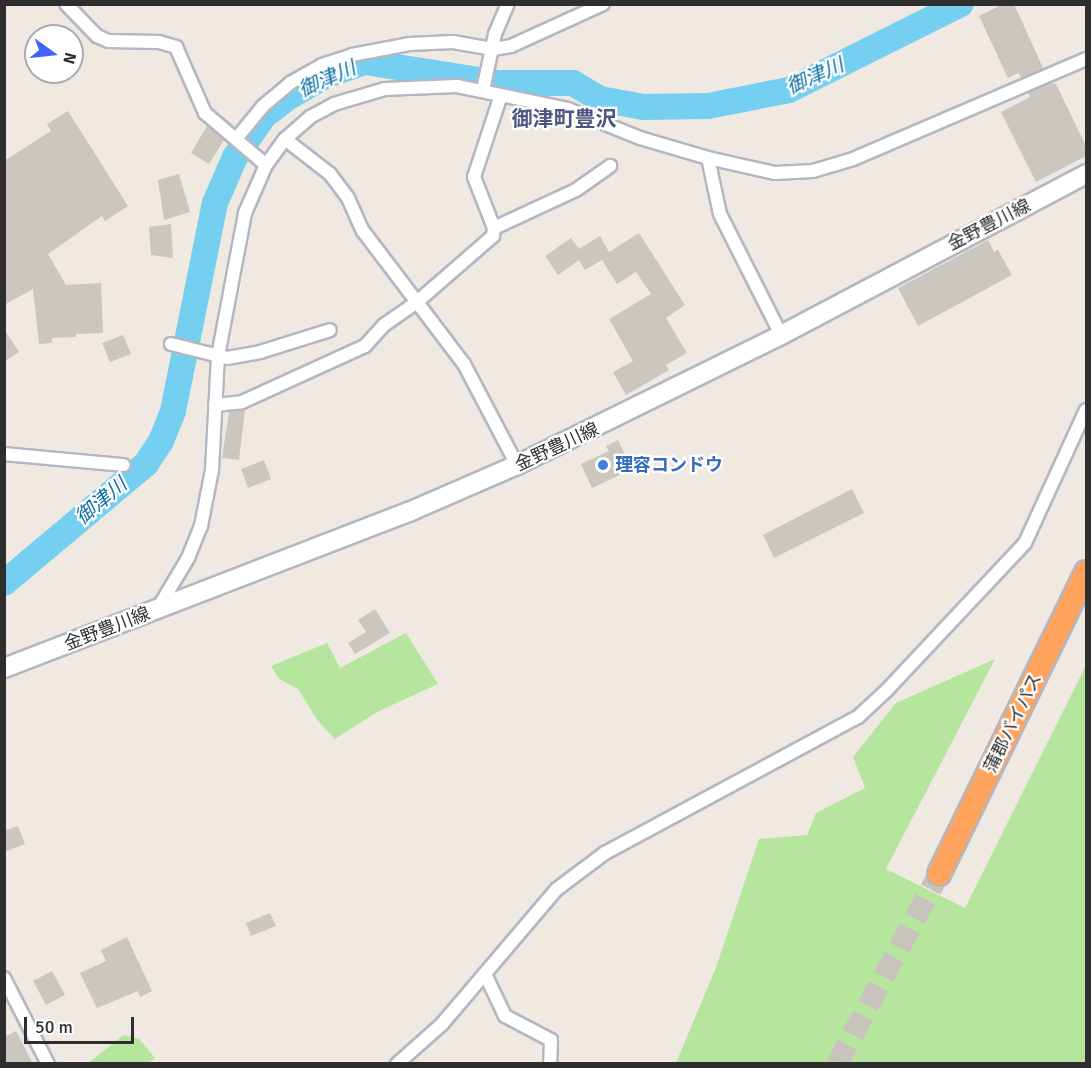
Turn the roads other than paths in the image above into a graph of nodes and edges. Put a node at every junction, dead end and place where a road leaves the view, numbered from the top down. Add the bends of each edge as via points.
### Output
1 (66, 4) edge
2 (508, 4) edge
3 (603, 4) edge
4 (492, 51) junction
5 (1086, 59) edge
6 (484, 87) junction
7 (501, 95) junction
8 (285, 139) junction
9 (236, 140) junction
10 (708, 158) junction
11 (263, 163) junction
12 (610, 166) dead end
13 (1086, 174) edge
14 (494, 228) junction
15 (417, 302) junction
16 (330, 330) dead end
17 (781, 334) junction
18 (171, 344) dead end
19 (218, 356) junction
20 (215, 405) junction
21 (1086, 410) edge
22 (4, 454) edge
23 (123, 465) dead end
24 (517, 465) junction
25 (1086, 572) edge
26 (1086, 591) edge
27 (156, 611) junction
28 (4, 668) edge
29 (486, 976) junction
30 (4, 978) edge
31 (48, 1064) edge
32 (397, 1064) edge
33 (550, 1064) edge

1 - 9 street via 97,36 108,41 159,42 176,47 199,103
2 - 4 street
3 - 4 street
4 - 6 street
4 - 9 street via 453,42 409,44 322,65 290,83 263,106
5 - 10 street via 853,159 813,171 775,173
6 - 7 street
6 - 8 street via 437,84 362,94 310,117
7 - 10 street via 568,109 640,138
7 - 14 street via 474,177
8 - 11 street
8 - 15 street via 330,174 363,231
9 - 11 street
10 - 17 street via 720,214
11 - 19 street via 239,232
12 - 14 street via 576,190
13 - 17 main road, 金野豊川線
14 - 15 street via 493,236
15 - 20 street via 384,325 365,346 342,359 328,361 242,402
15 - 24 street via 464,364
16 - 19 street via 260,352
17 - 24 main road, 金野豊川線
18 - 19 street
19 - 20 street
20 - 27 street via 212,470 201,526 188,558
21 - 29 street via 1025,543 886,691 858,717 605,853 557,889
22 - 23 street
24 - 27 main road, 金野豊川線
25 - 26 highway, 蒲郡バイパス via 941,877
27 - 28 main road, 金野豊川線
29 - 32 street via 442,1024
29 - 33 street via 505,1016 551,1040
30 - 31 street

